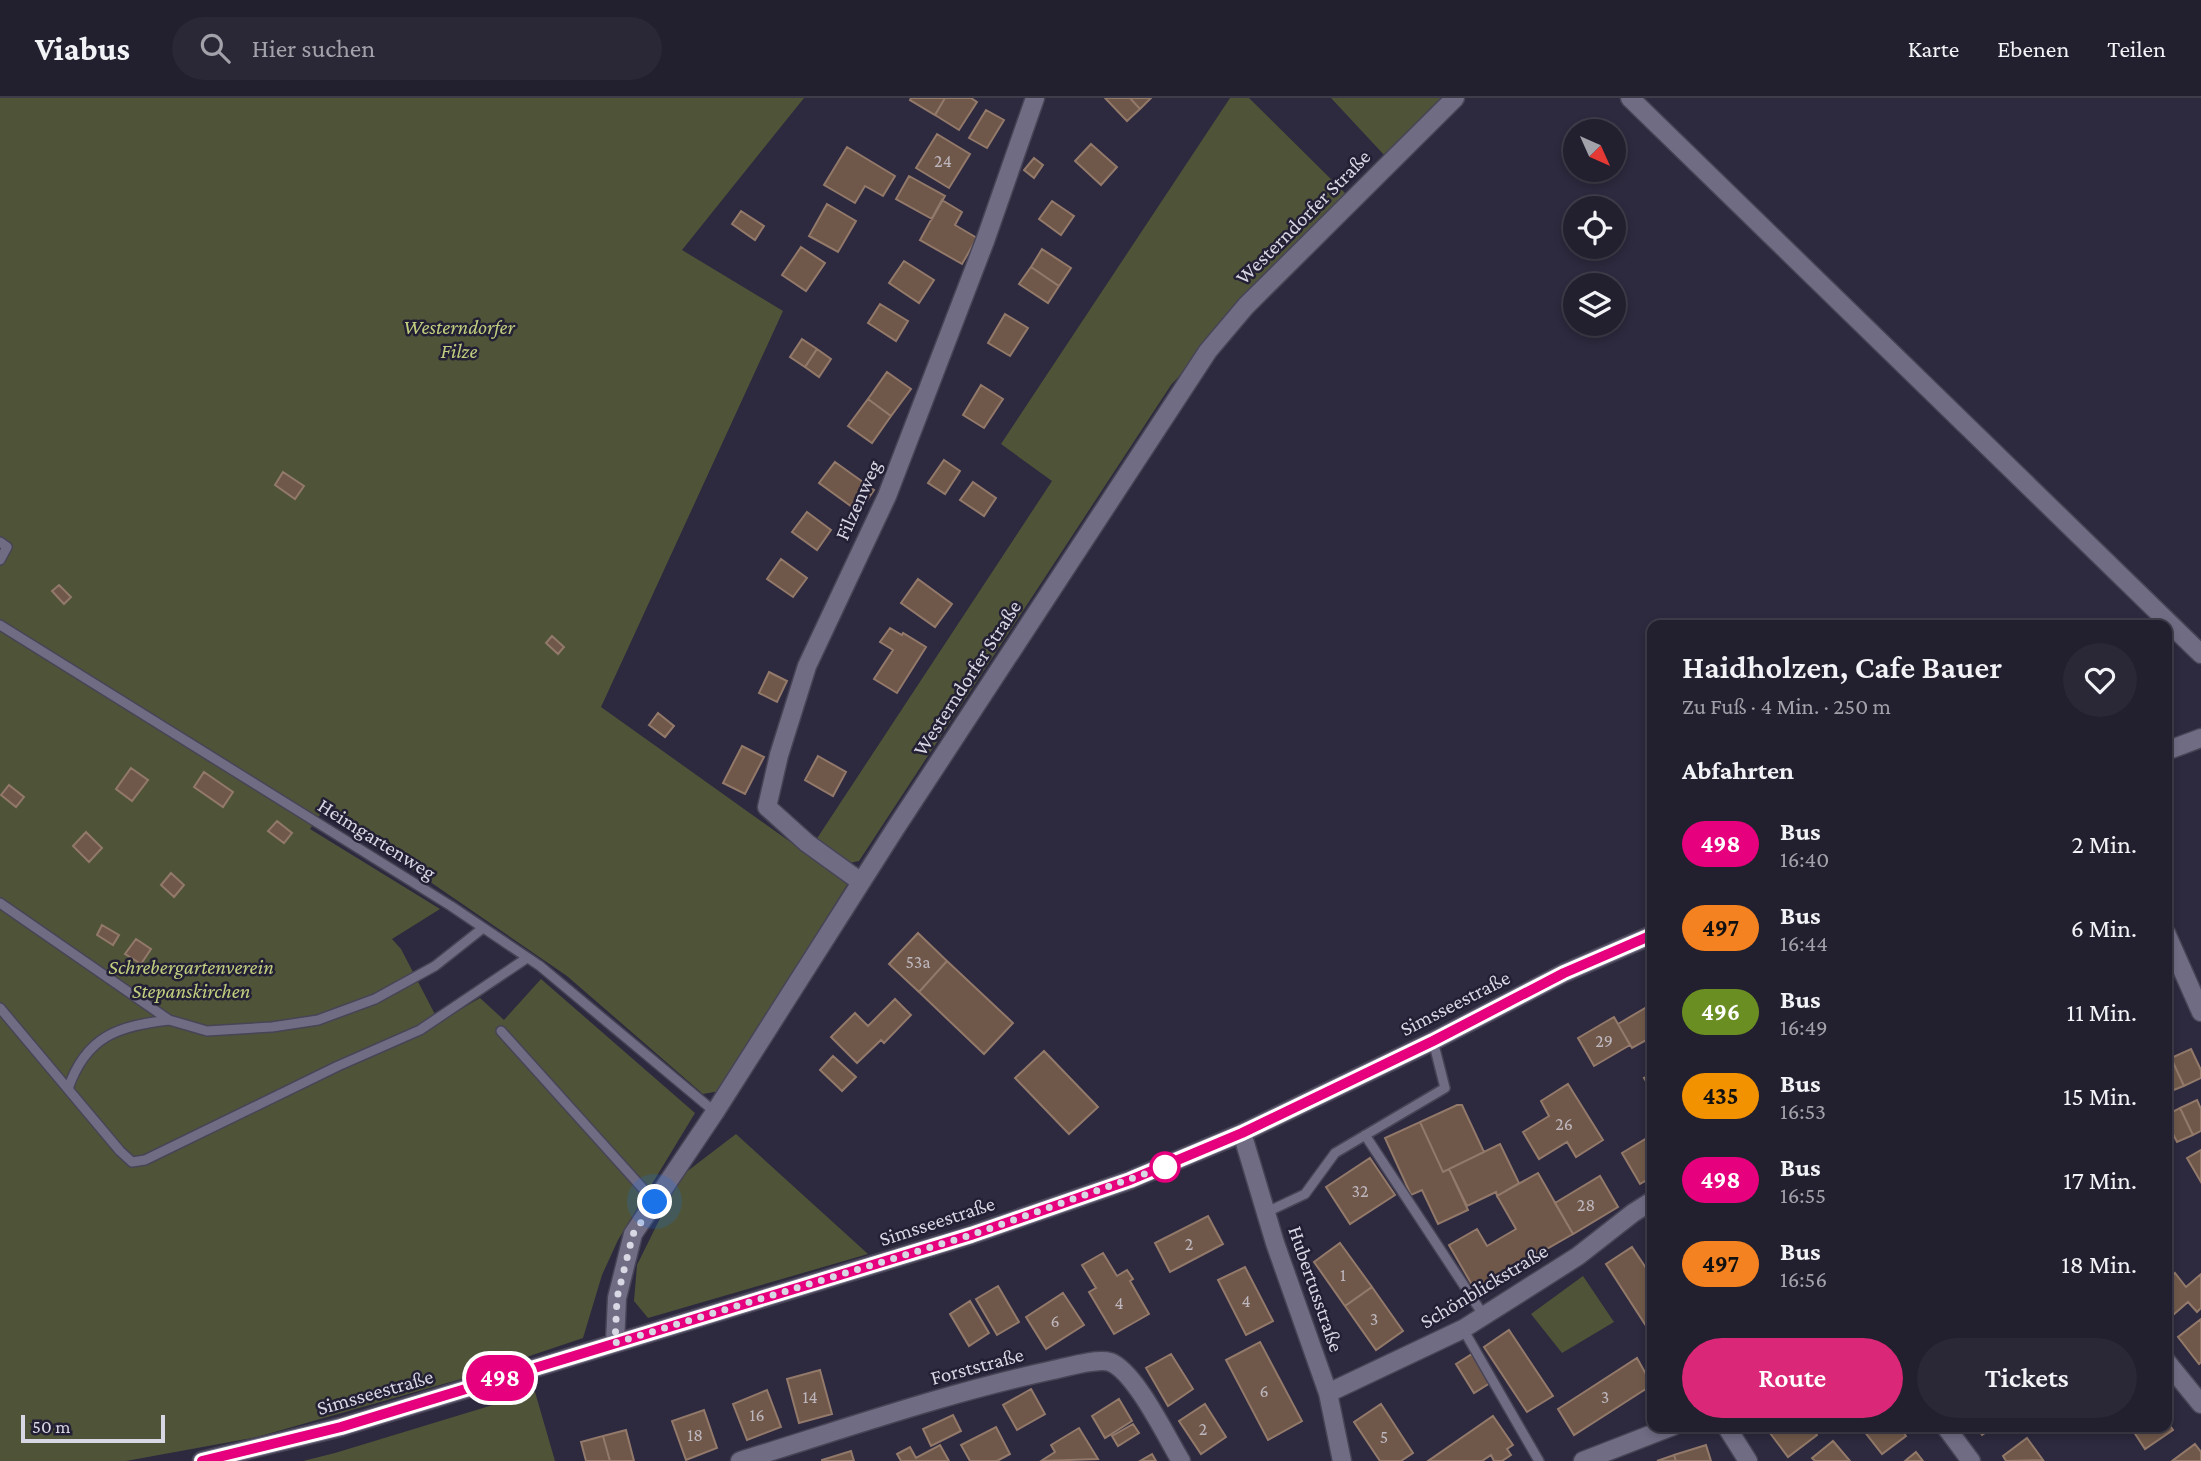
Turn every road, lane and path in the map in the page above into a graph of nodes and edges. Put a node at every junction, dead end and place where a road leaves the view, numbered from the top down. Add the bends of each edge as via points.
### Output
1 (1035, 98) edge
2 (1455, 98) edge
3 (1630, 98) edge
4 (0, 542) edge
5 (0, 560) edge
6 (2166, 620) edge
7 (0, 625) edge
8 (2172, 626) edge
9 (2201, 654) edge
10 (2201, 738) edge
11 (2172, 749) edge
12 (861, 882) junction
13 (0, 903) edge
14 (483, 928) junction
15 (1647, 937) edge
16 (2172, 947) edge
17 (527, 958) junction
18 (0, 1007) edge
19 (2201, 1012) edge
20 (169, 1020) junction
21 (502, 1031) dead end
22 (1433, 1041) junction
23 (68, 1089) junction
24 (715, 1112) junction
25 (1242, 1133) junction
26 (1365, 1135) junction
27 (655, 1202) junction
28 (1647, 1204) edge
29 (1267, 1212) junction
30 (1484, 1316) junction
31 (1463, 1329) junction
32 (615, 1343) junction
33 (2172, 1368) edge
34 (1328, 1393) junction
35 (2201, 1404) edge
36 (1658, 1432) edge
37 (1730, 1432) edge
38 (1949, 1432) edge
39 (202, 1461) edge
40 (740, 1461) edge
41 (1181, 1461) edge
42 (1342, 1461) edge
43 (1539, 1461) edge
44 (1583, 1461) edge
45 (1748, 1461) edge
46 (1971, 1461) edge

1 - 12 street, Filzenweg via 887,496 807,666 767,807
2 - 12 street, Westerndorfer Straße via 1246,306 1208,351
3 - 6 street
4 - 5 lane via 7,547
7 - 14 lane, Heimgartenweg
8 - 9 street
10 - 11 street
12 - 24 street, Westerndorfer Straße
13 - 20 lane
14 - 17 lane, Heimgartenweg
14 - 20 lane via 435,966 375,999 318,1020 207,1031
15 - 22 street, Simsseestraße via 1564,973
16 - 19 street
17 - 23 lane via 420,1030 145,1160 132,1162
17 - 24 lane, Heimgartenweg
18 - 23 lane
20 - 23 lane via 134,1024 108,1035 89,1050
21 - 27 lane
22 - 25 street, Simsseestraße
22 - 26 lane via 1445,1088
24 - 27 street, Westerndorfer Straße
25 - 29 street, Hubertusstraße
25 - 32 street, Simsseestraße via 1167,1166 971,1235
26 - 29 lane via 1335,1153 1305,1194
26 - 30 lane
27 - 32 street, Westerndorfer Straße via 633,1234 617,1298
28 - 30 street, Schönblickstraße via 1578,1256
29 - 34 street, Hubertusstraße
30 - 31 street, Schönblickstraße
31 - 34 street, Schönblickstraße
31 - 43 lane
32 - 39 street, Simsseestraße via 341,1427
33 - 35 street
34 - 42 street, Hubertusstraße
36 - 44 street
37 - 45 street
38 - 46 street
40 - 41 street, Forststraße via 984,1385 1109,1362 1133,1382

